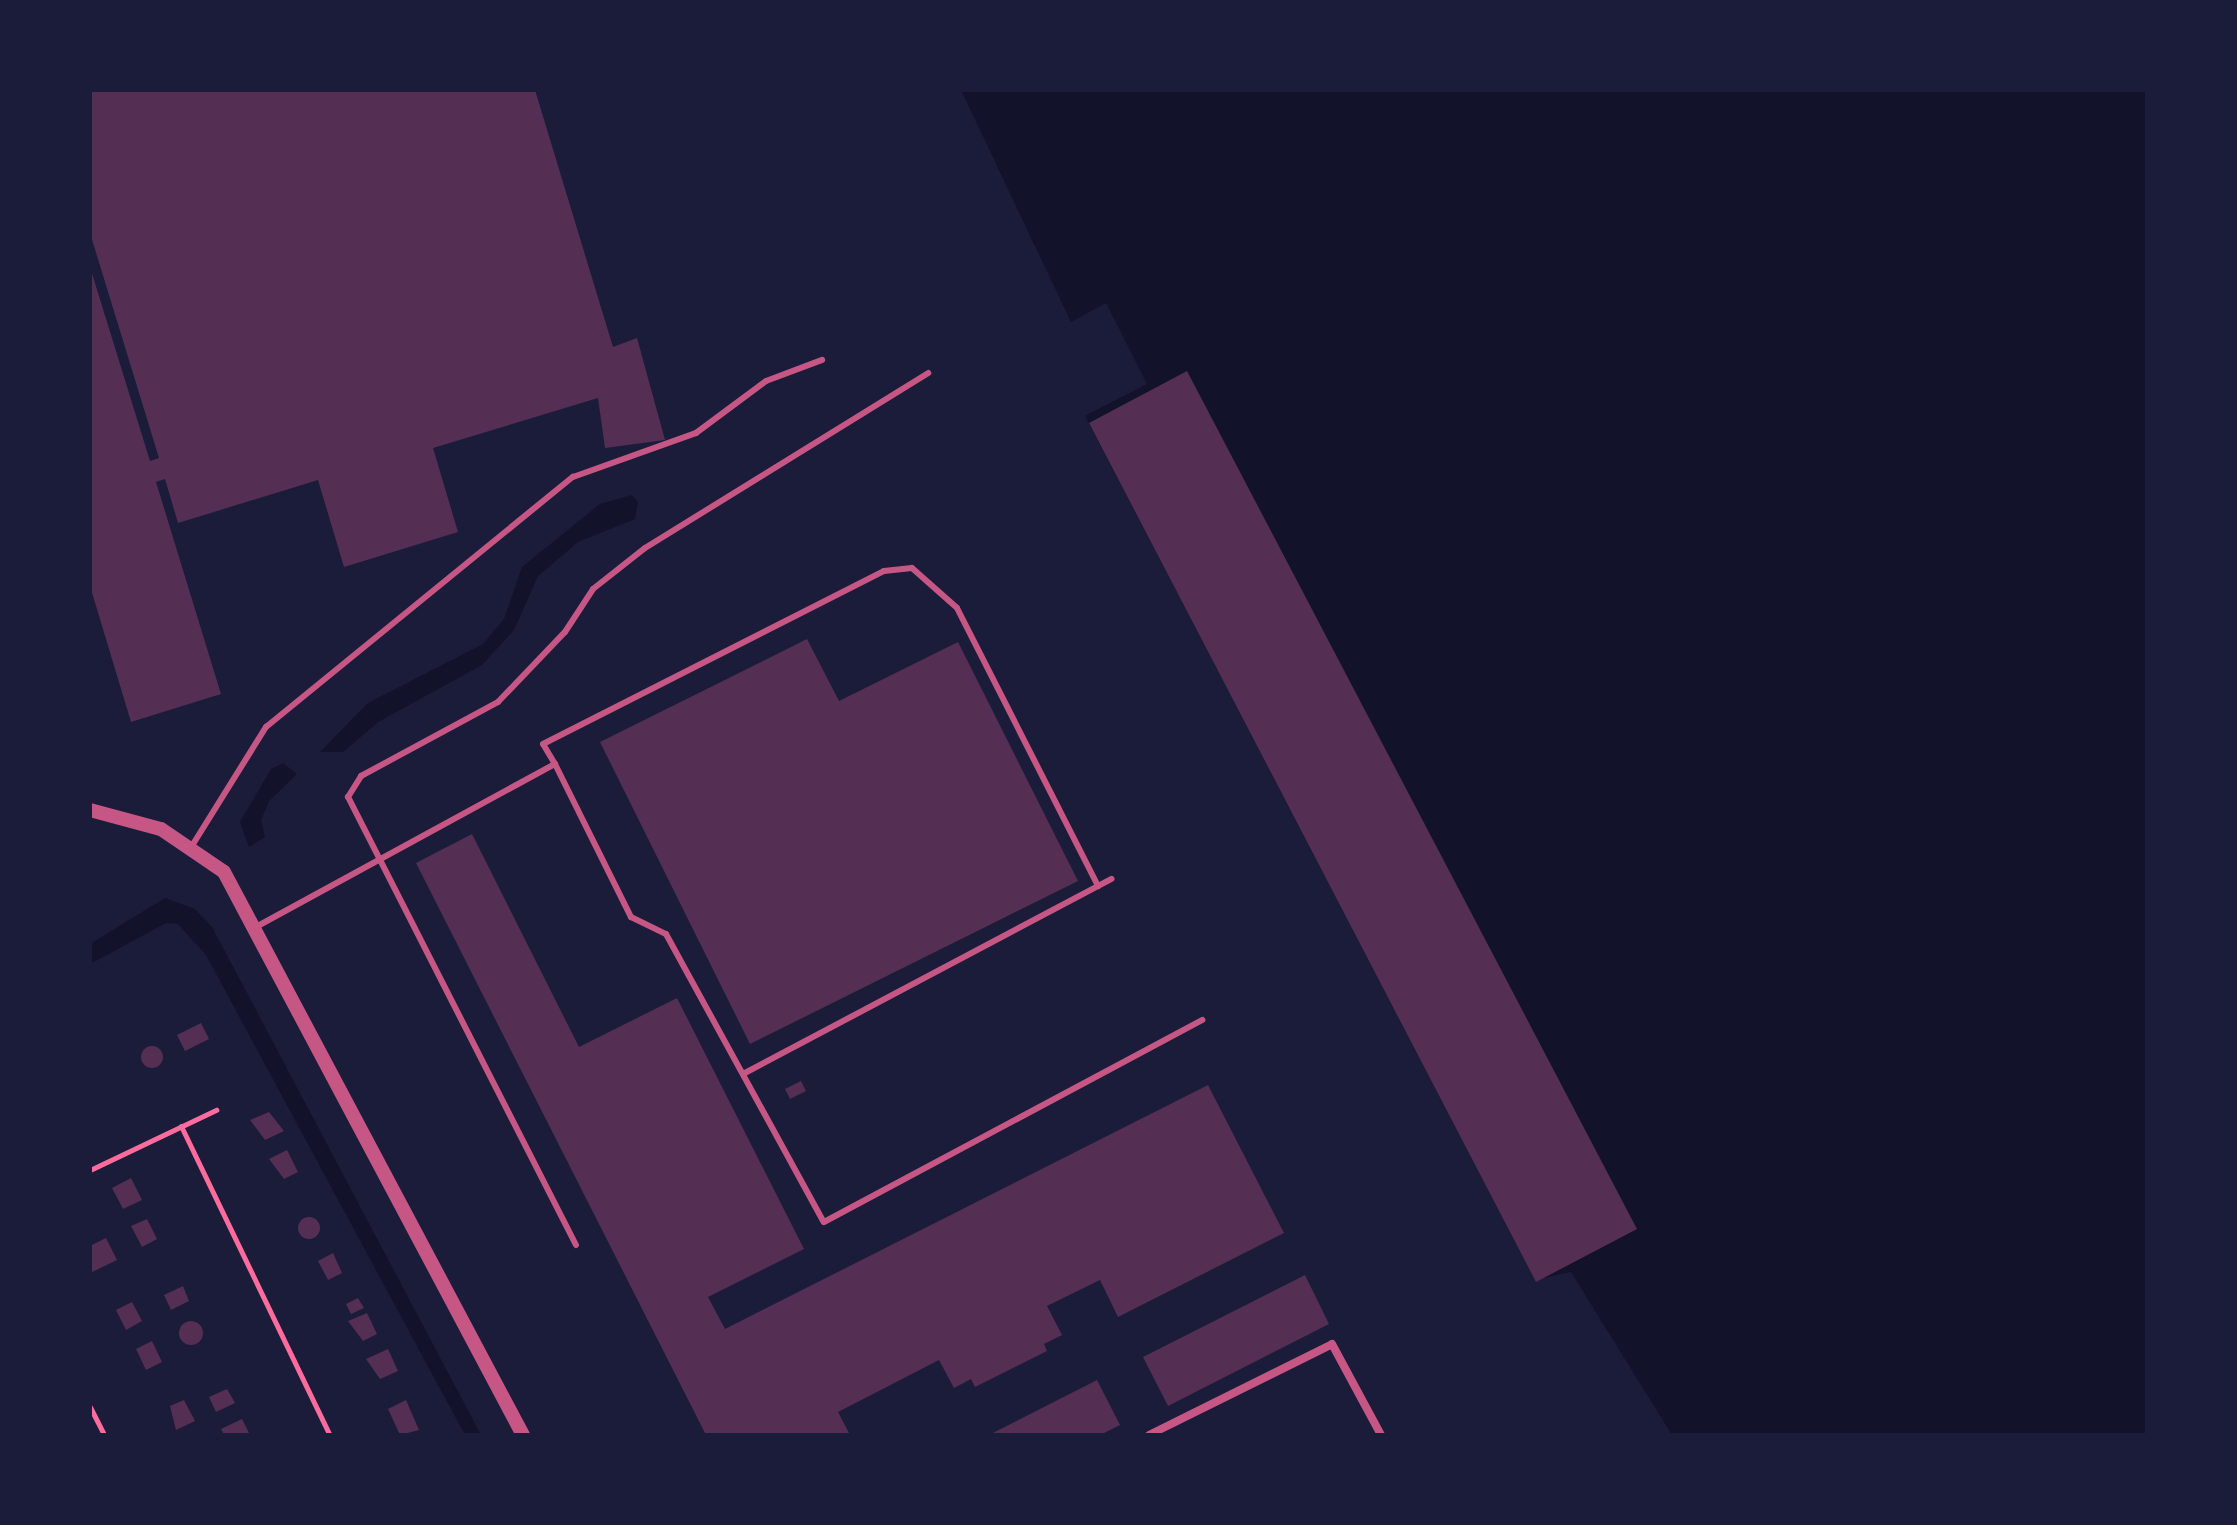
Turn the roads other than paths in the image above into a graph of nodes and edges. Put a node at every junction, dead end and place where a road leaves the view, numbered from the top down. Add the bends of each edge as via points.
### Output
1 (822, 360) dead end
2 (928, 373) dead end
3 (555, 764) junction
4 (90, 810) edge
5 (190, 849) junction
6 (378, 861) junction
7 (1112, 879) dead end
8 (1098, 886) junction
9 (254, 928) junction
10 (1203, 1020) dead end
11 (743, 1074) junction
12 (576, 1245) dead end
13 (523, 1435) edge
14 (1149, 1435) edge
15 (1381, 1435) edge

1 - 5 lane via 766,381 696,433 573,477 266,727
2 - 6 lane via 645,548 593,589 565,632 498,702 361,776 348,797
3 - 6 lane
3 - 8 lane via 543,744 884,571 912,568 957,608
3 - 11 lane via 631,917 666,934
4 - 5 street via 161,829
5 - 9 street via 224,872
6 - 9 lane
6 - 12 lane
7 - 8 lane
8 - 11 lane
9 - 13 street
10 - 11 lane via 824,1222
14 - 15 street via 1332,1344

